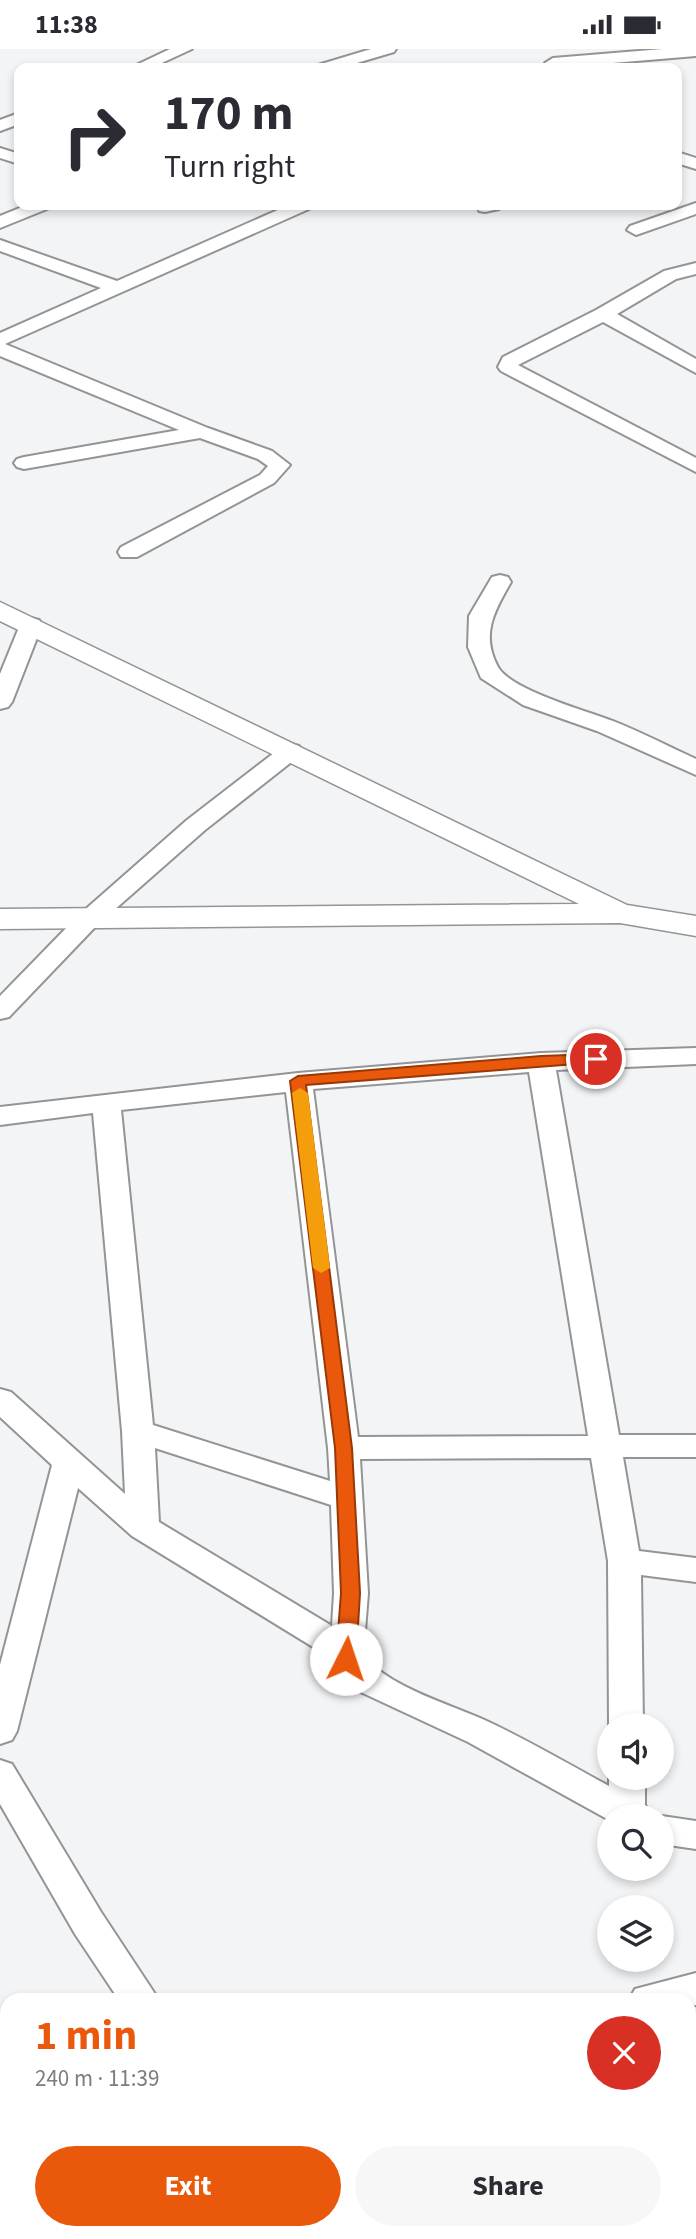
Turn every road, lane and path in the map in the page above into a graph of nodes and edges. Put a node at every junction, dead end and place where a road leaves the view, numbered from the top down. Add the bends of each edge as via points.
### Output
1 (184, 49) edge
2 (388, 49) edge
3 (696, 51) edge
4 (150, 63) edge
5 (341, 63) edge
6 (582, 63) edge
7 (696, 208) edge
8 (30, 210) edge
9 (292, 210) edge
10 (0, 223) edge
11 (636, 230) dead end
12 (0, 245) edge
13 (696, 268) edge
14 (119, 288) junction
15 (603, 314) junction
16 (0, 340) edge
17 (0, 349) edge
18 (696, 367) edge
19 (201, 432) junction
20 (24, 463) dead end
21 (696, 466) edge
22 (129, 552) dead end
23 (500, 582) dead end
24 (0, 610) edge
25 (31, 625) junction
26 (0, 702) edge
27 (291, 751) junction
28 (693, 763) edge
29 (620, 913) junction
30 (0, 919) edge
31 (88, 920) junction
32 (696, 926) edge
33 (0, 1011) edge
34 (696, 1056) edge
35 (541, 1061) junction
36 (298, 1081) junction
37 (106, 1102) junction
38 (0, 1115) edge
39 (0, 1400) edge
40 (138, 1431) junction
41 (696, 1446) edge
42 (606, 1447) junction
43 (344, 1448) junction
44 (69, 1462) junction
45 (346, 1498) junction
46 (143, 1528) junction
47 (624, 1561) junction
48 (696, 1570) edge
49 (346, 1659) junction
50 (626, 1713) edge
51 (0, 1731) edge
52 (0, 1774) edge
53 (630, 1802) edge
54 (674, 1832) edge
55 (696, 1835) edge
56 (696, 1989) edge
57 (134, 1993) edge
58 (679, 1993) edge

1 - 4 street
2 - 5 street
3 - 6 street
7 - 11 street
8 - 10 street
9 - 14 street
12 - 14 street
13 - 15 street via 670,275
14 - 16 street
15 - 18 street
15 - 21 street via 510,361 508,367
17 - 19 street
19 - 20 street
19 - 22 street via 265,454 280,465 267,479
23 - 28 street via 480,617 479,647 489,673 531,700
24 - 25 street
25 - 26 street
25 - 27 street
27 - 29 street
27 - 31 street
29 - 31 street
29 - 32 street
30 - 31 street
31 - 33 street
34 - 35 street
35 - 36 street
35 - 42 street
36 - 37 street
36 - 43 street
37 - 38 street
37 - 40 street
39 - 44 street
40 - 45 street
40 - 46 street
41 - 42 street
42 - 43 street
42 - 47 street
43 - 45 street
44 - 46 street
44 - 51 street
45 - 49 street via 351,1593
46 - 49 street via 302,1622
47 - 48 street
47 - 50 street
49 - 53 street via 364,1679 385,1691
52 - 57 street
54 - 55 street
56 - 58 street

